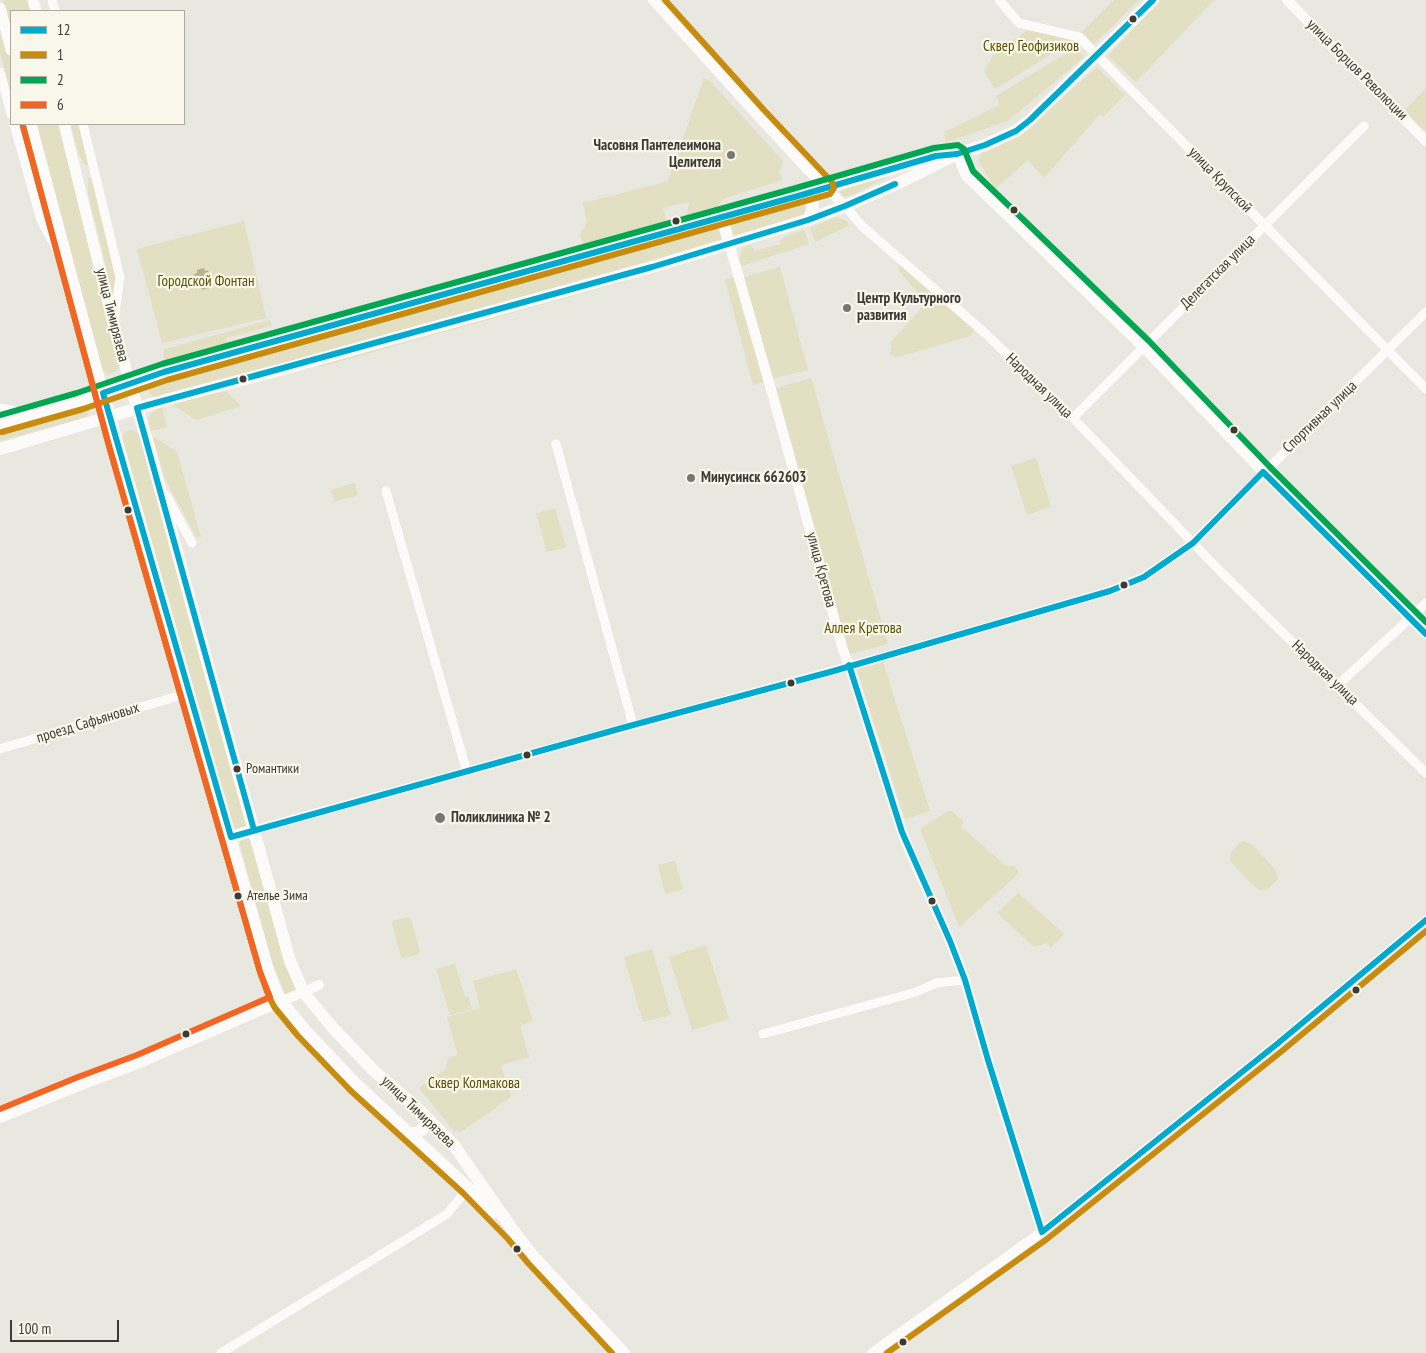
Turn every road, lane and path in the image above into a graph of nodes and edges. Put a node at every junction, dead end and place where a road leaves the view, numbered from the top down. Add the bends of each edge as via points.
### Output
1 (653, 0) edge
2 (999, 0) edge
3 (1153, 0) edge
4 (1287, 0) edge
5 (0, 8) edge
6 (10, 46) edge
7 (1097, 55) junction
8 (0, 72) edge
9 (2, 91) edge
10 (10, 111) edge
11 (14, 125) edge
12 (31, 125) edge
13 (64, 125) edge
14 (83, 125) edge
15 (1364, 126) dead end
16 (1426, 141) edge
17 (957, 154) junction
18 (825, 187) junction
19 (798, 196) junction
20 (844, 206) junction
21 (722, 216) junction
22 (808, 220) junction
23 (1265, 226) junction
24 (729, 243) junction
25 (72, 275) junction
26 (1426, 312) edge
27 (113, 323) junction
28 (1143, 347) junction
29 (1388, 351) junction
30 (130, 384) junction
31 (1426, 389) edge
32 (103, 393) junction
33 (0, 408) edge
34 (137, 408) junction
35 (35, 414) junction
36 (110, 417) junction
37 (1072, 418) junction
38 (0, 424) edge
39 (556, 444) dead end
40 (0, 449) edge
41 (1263, 472) junction
42 (157, 480) junction
43 (386, 491) dead end
44 (192, 543) dead end
45 (1193, 543) junction
46 (1426, 604) edge
47 (1410, 619) junction
48 (1426, 634) edge
49 (849, 666) junction
50 (1338, 685) junction
51 (175, 696) dead end
52 (633, 725) junction
53 (0, 749) edge
54 (467, 772) junction
55 (1426, 773) edge
56 (254, 830) junction
57 (231, 837) junction
58 (1426, 920) edge
59 (965, 980) junction
60 (319, 985) dead end
61 (304, 993) junction
62 (282, 1002) junction
63 (763, 1034) dead end
64 (425, 1116) junction
65 (0, 1118) edge
66 (409, 1133) junction
67 (468, 1187) junction
68 (1042, 1232) junction
69 (515, 1233) junction
70 (221, 1353) edge
71 (624, 1353) edge
72 (872, 1353) edge

1 - 18 street, Народная улица
2 - 7 street, улица Крупской via 1020,23 1079,37
3 - 7 main road
4 - 16 street, улица Борцов Революции
5 - 6 main road
7 - 17 main road via 1016,131
7 - 23 street, улица Крупской
8 - 9 street
9 - 10 street
11 - 25 street via 41,220
12 - 25 main road, улица Тимирязева
13 - 27 main road, улица Тимирязева
14 - 27 street via 120,277
15 - 23 street, Делегатская улица
17 - 18 main road via 936,156
17 - 20 main road
17 - 28 street via 966,176
18 - 19 main road
18 - 20 street, Народная улица
19 - 21 main road
19 - 22 main road via 811,200 813,204
20 - 22 main road
20 - 37 street, Народная улица via 862,226 986,334
21 - 24 main road
21 - 30 main road
22 - 24 main road
23 - 28 street, Делегатская улица
23 - 29 street, улица Крупской
24 - 34 main road
24 - 49 street, улица Кретова
25 - 32 main road, улица Тимирязева
26 - 29 street, Спортивная улица
27 - 30 main road, улица Тимирязева
28 - 37 street, Делегатская улица
28 - 41 street
29 - 31 street, улица Крупской
29 - 41 street, Спортивная улица
30 - 32 main road
30 - 34 main road, улица Тимирязева
32 - 35 main road
32 - 36 main road, улица Тимирязева
33 - 35 street
34 - 36 main road
34 - 42 main road, улица Тимирязева
35 - 38 main road
36 - 40 main road
36 - 57 main road, улица Тимирязева
37 - 45 street, Народная улица
39 - 52 street
41 - 45 street, Спортивная улица
41 - 47 street
42 - 44 street
42 - 56 main road, улица Тимирязева
43 - 54 street
45 - 49 street, Спортивная улица via 1144,577 1110,591
45 - 50 street, Народная улица
46 - 47 street
47 - 48 street
47 - 50 street
49 - 52 street, Спортивная улица
49 - 59 street, улица Кретова via 902,832
50 - 55 street, Народная улица
51 - 53 street, проезд Сафьяновых
52 - 54 street, Спортивная улица
54 - 56 street, Спортивная улица
56 - 57 main road
56 - 61 main road, улица Тимирязева via 290,961
57 - 62 main road, улица Тимирязева via 268,970
58 - 68 street
59 - 63 street via 936,983 916,992
59 - 68 street, улица Кретова
60 - 61 street
61 - 62 street
61 - 64 main road, улица Тимирязева via 374,1071
62 - 65 street
62 - 66 main road, улица Тимирязева via 357,1085
64 - 66 main road via 422,1130 416,1134
64 - 69 main road, улица Тимирязева via 453,1144
66 - 67 main road, улица Тимирязева
67 - 69 main road, улица Тимирязева
67 - 70 street via 447,1214
68 - 72 street
69 - 71 main road

